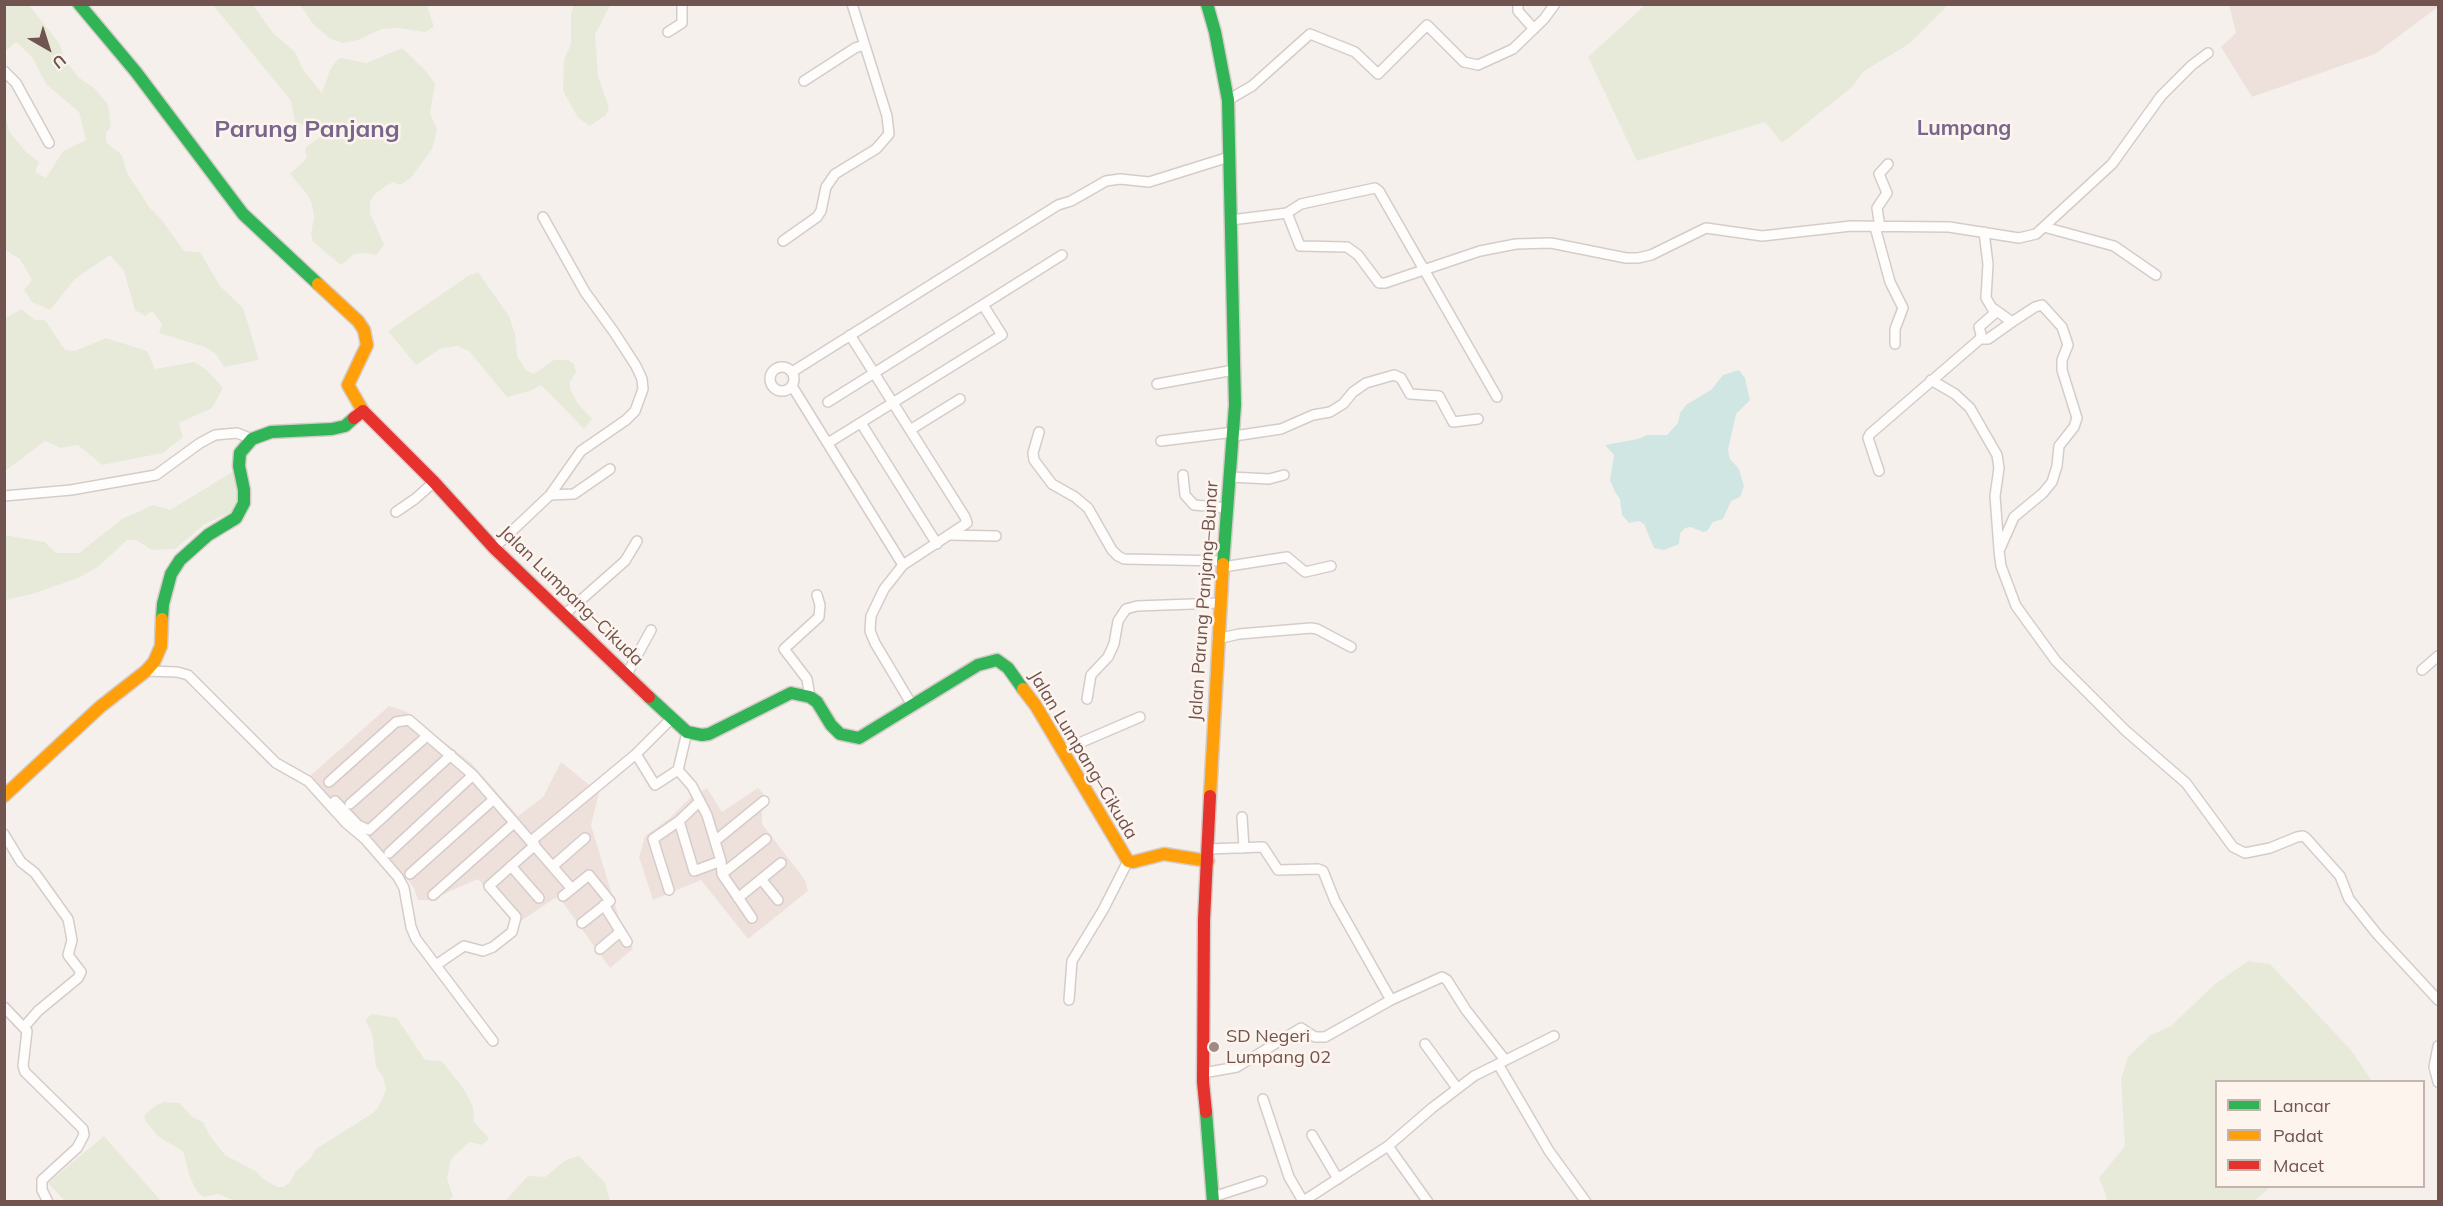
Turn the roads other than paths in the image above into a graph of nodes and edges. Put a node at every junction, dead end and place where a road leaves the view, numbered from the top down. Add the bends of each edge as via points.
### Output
1 (79, 4) edge
2 (682, 4) edge
3 (852, 4) edge
4 (1207, 4) edge
5 (1518, 4) edge
6 (1555, 4) edge
7 (1534, 29) junction
8 (668, 32) dead end
9 (864, 45) junction
10 (2208, 53) dead end
11 (4, 71) edge
12 (804, 81) dead end
13 (1228, 100) junction
14 (49, 143) dead end
15 (1229, 157) junction
16 (1888, 164) dead end
17 (1287, 213) junction
18 (543, 217) dead end
19 (1231, 220) junction
20 (1878, 227) junction
21 (2044, 227) junction
22 (1984, 232) junction
23 (783, 241) dead end
24 (1062, 255) dead end
25 (1423, 271) junction
26 (2156, 275) dead end
27 (983, 305) junction
28 (1994, 309) junction
29 (2012, 321) junction
30 (850, 335) junction
31 (1980, 339) junction
32 (1895, 344) dead end
33 (1234, 370) junction
34 (792, 372) junction
35 (874, 373) junction
36 (1931, 380) junction
37 (1157, 384) dead end
38 (792, 386) junction
39 (1497, 397) dead end
40 (960, 399) dead end
41 (828, 402) dead end
42 (893, 403) junction
43 (363, 411) junction
44 (1478, 419) dead end
45 (861, 423) junction
46 (910, 430) junction
47 (1039, 432) dead end
48 (1234, 434) junction
49 (252, 439) junction
50 (1161, 441) dead end
51 (828, 443) junction
52 (610, 470) dead end
53 (1879, 471) dead end
54 (1183, 475) dead end
55 (1284, 475) dead end
56 (1231, 477) junction
57 (434, 482) junction
58 (550, 495) junction
59 (4, 496) edge
60 (1228, 508) junction
61 (396, 512) dead end
62 (951, 535) junction
63 (996, 536) dead end
64 (637, 541) dead end
65 (937, 544) junction
66 (494, 548) junction
67 (1999, 551) junction
68 (1223, 564) junction
69 (903, 565) junction
70 (1331, 566) dead end
71 (817, 595) dead end
72 (1220, 603) junction
73 (565, 614) junction
74 (651, 630) dead end
75 (1217, 639) junction
76 (1351, 647) dead end
77 (2439, 656) edge
78 (2422, 670) dead end
79 (146, 671) junction
80 (627, 674) junction
81 (810, 697) junction
82 (1088, 699) dead end
83 (912, 705) junction
84 (1140, 717) dead end
85 (670, 719) junction
86 (687, 732) junction
87 (427, 736) junction
88 (1063, 750) junction
89 (636, 754) junction
90 (451, 755) junction
91 (678, 770) junction
92 (473, 775) junction
93 (329, 782) dead end
94 (313, 785) junction
95 (4, 796) edge
96 (494, 799) junction
97 (700, 801) junction
98 (764, 801) dead end
99 (350, 804) dead end
100 (1242, 817) dead end
101 (678, 821) junction
102 (514, 823) junction
103 (4, 834) edge
104 (585, 838) dead end
105 (766, 839) dead end
106 (715, 841) junction
107 (533, 843) junction
108 (1244, 848) junction
109 (389, 853) dead end
110 (1208, 855) junction
111 (721, 861) junction
112 (1128, 861) junction
113 (781, 863) dead end
114 (511, 866) junction
115 (553, 866) junction
116 (410, 874) dead end
117 (722, 874) junction
118 (761, 879) junction
119 (572, 889) junction
120 (669, 890) dead end
121 (433, 895) dead end
122 (563, 896) dead end
123 (539, 898) dead end
124 (738, 898) junction
125 (778, 900) dead end
126 (604, 905) junction
127 (752, 918) dead end
128 (582, 923) dead end
129 (620, 932) junction
130 (627, 942) dead end
131 (600, 949) dead end
132 (436, 965) junction
133 (1069, 1000) dead end
134 (1391, 1000) junction
135 (2439, 1000) edge
136 (4, 1007) edge
137 (25, 1026) junction
138 (1554, 1036) dead end
139 (493, 1041) dead end
140 (1425, 1044) dead end
141 (2439, 1046) edge
142 (1501, 1062) junction
143 (1203, 1073) junction
144 (2439, 1082) edge
145 (1457, 1088) junction
146 (1263, 1098) dead end
147 (1312, 1135) dead end
148 (1388, 1146) junction
149 (1338, 1179) junction
150 (1263, 1181) dead end
151 (1212, 1200) edge
152 (1302, 1201) edge
153 (48, 1202) edge
154 (1428, 1202) edge
155 (1586, 1202) edge

1 - 43 street, Jalan Lumpang–Cikuda via 136,72 243,214 358,321 367,345 348,385
2 - 8 street via 682,23
3 - 9 street
4 - 13 street, Jalan Parung Panjang–Bunar
5 - 7 street via 1518,12
6 - 7 street
7 - 13 street via 1513,49 1479,65 1464,62 1427,25 1378,74 1355,52 1310,34 1252,86
9 - 12 street
9 - 23 street via 889,134 876,149 835,174 826,187 817,217
10 - 21 street via 2161,96 2112,164
11 - 14 street via 16,83
13 - 15 street, Jalan Parung Panjang–Bunar
15 - 19 street, Jalan Parung Panjang–Bunar
15 - 30 street via 1149,182 1106,181 1058,205
16 - 20 street via 1879,174 1887,193 1877,208
17 - 19 street
17 - 25 street via 1300,246 1347,247 1379,283
17 - 25 street via 1301,204 1375,188
18 - 58 street via 585,292 636,366 643,389 635,411 581,451
19 - 33 street, Jalan Parung Panjang–Bunar
20 - 22 street via 1949,226
20 - 25 street via 1851,226 1762,236 1706,228 1638,258 1551,243 1516,244 1480,251
20 - 32 street via 1890,282 1903,308 1895,329
21 - 22 street via 2036,234 2019,238
21 - 26 street via 2114,246
22 - 28 street via 1988,264 1986,298
24 - 27 street
25 - 39 street
27 - 35 street
27 - 42 street via 1002,335
28 - 29 street
28 - 31 street via 1993,317 1979,327
29 - 31 street via 1988,339
29 - 67 street via 2042,305 2062,327 2068,345 2062,370 2077,417 2059,446 2052,482 2014,517
30 - 34 street
30 - 35 street
31 - 36 street
33 - 37 street
33 - 48 street, Jalan Parung Panjang–Bunar
34 - 38 street
34 - 38 street via 778,367 770,380 781,391
35 - 41 street
35 - 42 street
36 - 53 street via 1870,434
36 - 67 street via 1970,408 1997,455
38 - 51 street
40 - 46 street
42 - 45 street
42 - 46 street
43 - 49 street via 345,426 271,432
43 - 57 street, Jalan Lumpang–Cikuda
44 - 48 street via 1454,422 1439,396 1410,394 1401,378 1394,375 1366,383 1330,412 1281,429
45 - 51 street
45 - 65 street
46 - 62 street via 965,517 967,523
47 - 68 street via 1034,459 1052,484 1088,508 1118,556
48 - 50 street
48 - 56 street, Jalan Parung Panjang–Bunar
49 - 59 street via 237,433 215,435 156,475 71,490
49 - 79 street via 240,453 244,503 236,518 208,535 180,560 171,574 163,604 161,646
51 - 69 street
52 - 58 street via 584,490
54 - 60 street via 1185,495 1194,505
55 - 56 street via 1269,479
56 - 60 street, Jalan Parung Panjang–Bunar
57 - 61 street
57 - 66 street, Jalan Lumpang–Cikuda
58 - 66 street
60 - 68 street, Jalan Parung Panjang–Bunar
62 - 63 street
62 - 65 street
64 - 73 street via 625,561
65 - 69 street
66 - 73 street, Jalan Lumpang–Cikuda
67 - 135 street via 2016,606 2056,661 2126,731 2180,777 2233,847 2245,853 2297,837 2307,838 2340,876 2349,899 2377,934
68 - 70 street via 1287,557 1305,572
68 - 72 street, Jalan Parung Panjang–Bunar
69 - 83 street via 880,598 871,616 870,631
71 - 81 street via 819,617 784,649 807,679
72 - 75 street, Jalan Parung Panjang–Bunar
72 - 82 street via 1126,609 1118,621 1108,657 1091,675
73 - 80 street, Jalan Lumpang–Cikuda
74 - 80 street
75 - 76 street via 1311,628
75 - 110 street, Jalan Parung Panjang–Bunar
77 - 78 street
79 - 94 street via 188,675 276,763
79 - 95 street via 100,707
80 - 85 street, Jalan Lumpang–Cikuda
81 - 83 street, Jalan Lumpang–Cikuda via 831,725 848,737 866,735
81 - 86 street via 791,693 709,734
83 - 88 street, Jalan Lumpang–Cikuda via 978,665 997,660 1008,668 1036,706
84 - 88 street
85 - 86 street, Jalan Lumpang–Cikuda
85 - 89 street
86 - 91 street
87 - 90 street
87 - 93 street via 408,720 396,722
87 - 99 street
88 - 112 street, Jalan Lumpang–Cikuda
89 - 91 street via 655,785
89 - 107 street
90 - 92 street
90 - 94 street via 369,830 358,825 322,788
91 - 97 street
92 - 96 street
92 - 109 street
94 - 132 street via 398,876 413,933
96 - 102 street
96 - 116 street
97 - 101 street
97 - 106 street
98 - 106 street
100 - 108 street
101 - 111 street via 694,871
101 - 120 street via 653,838
102 - 107 street
102 - 121 street
103 - 137 street via 21,862 35,873 68,919 72,940 68,955 81,972
104 - 115 street
105 - 117 street
106 - 111 street
107 - 114 street
107 - 115 street
108 - 110 street
108 - 134 street via 1265,848 1278,870 1323,871 1335,901
110 - 112 street, Jalan Lumpang–Cikuda via 1164,854
110 - 143 street, Jalan Parung Panjang–Bunar
111 - 117 street
112 - 133 street via 1072,961
113 - 118 street
114 - 123 street
114 - 132 street via 489,886 516,917 512,932 483,951 464,945
115 - 119 street
117 - 124 street
118 - 124 street
118 - 125 street
119 - 122 street
119 - 126 street via 590,875 610,900
124 - 127 street
126 - 128 street
126 - 129 street
129 - 130 street
129 - 131 street
132 - 139 street
134 - 142 street via 1444,978
134 - 143 street via 1325,1037 1301,1028 1238,1067
136 - 137 street
137 - 153 street via 25,1072 81,1126 84,1135 77,1148 42,1180
138 - 142 street
140 - 145 street
141 - 144 street via 2434,1067
142 - 145 street
142 - 155 street via 1549,1151
143 - 151 street, Jalan Parung Panjang–Bunar
145 - 148 street
146 - 152 street
147 - 149 street
148 - 149 street
148 - 154 street
149 - 152 street
150 - 151 street

